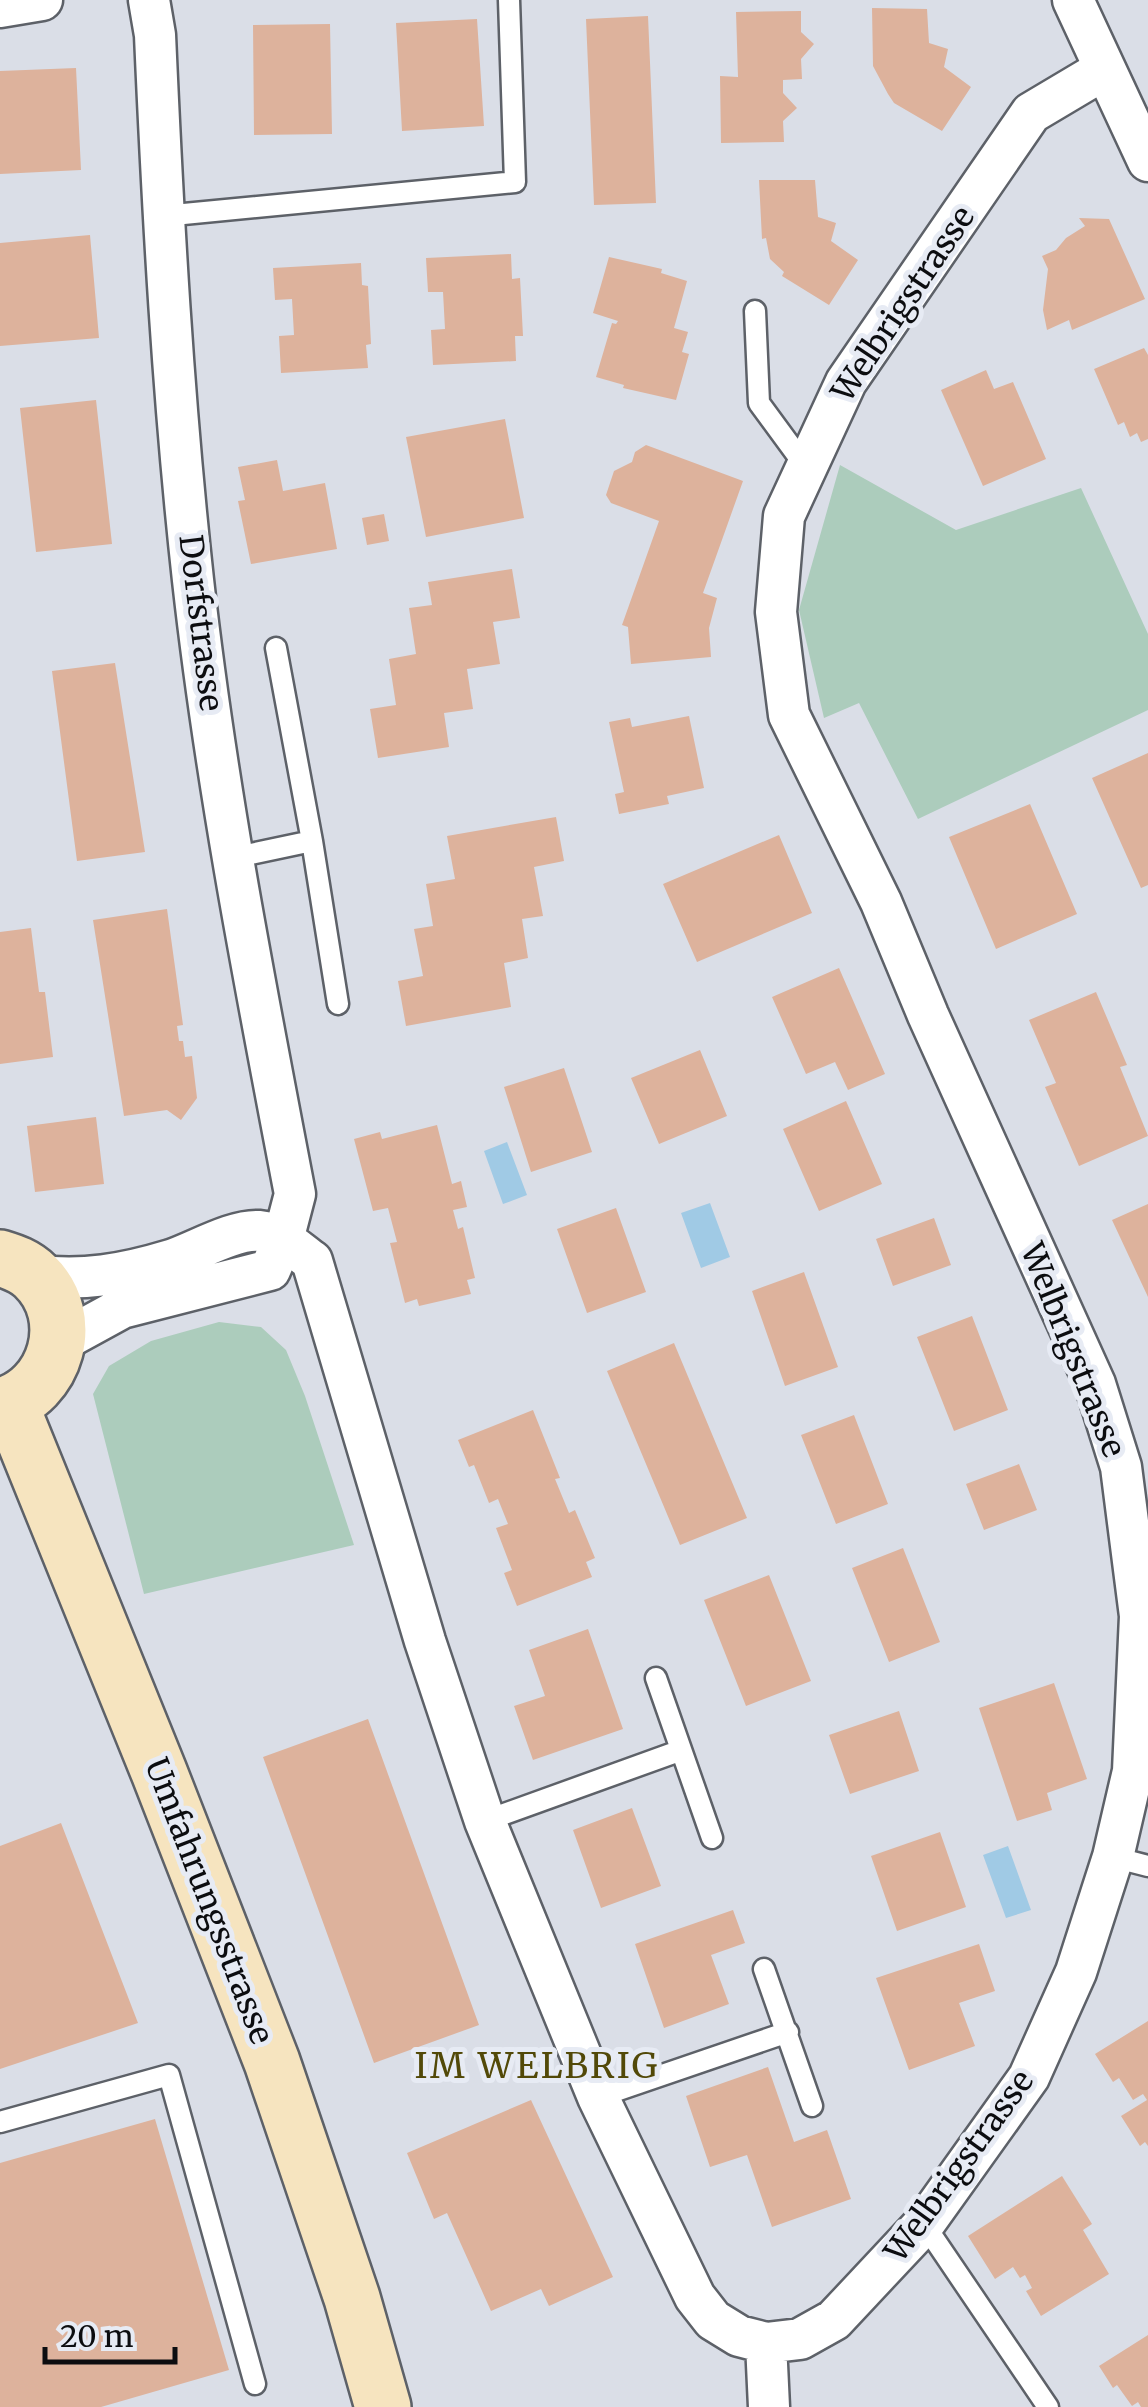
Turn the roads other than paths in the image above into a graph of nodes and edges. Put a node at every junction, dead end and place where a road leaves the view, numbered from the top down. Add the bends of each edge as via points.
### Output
1 (42, 0) edge
2 (149, 0) edge
3 (508, 0) edge
4 (1073, 0) edge
5 (0, 7) edge
6 (1105, 70) junction
7 (1148, 161) edge
8 (163, 216) junction
9 (755, 311) dead end
10 (806, 467) junction
11 (276, 648) dead end
12 (312, 841) junction
13 (232, 858) junction
14 (338, 1004) dead end
15 (283, 1240) junction
16 (17, 1266) edge
17 (58, 1343) junction
18 (5, 1405) edge
19 (1144, 1677) edge
20 (656, 1678) dead end
21 (679, 1751) junction
22 (484, 1821) junction
23 (712, 1838) dead end
24 (1130, 1862) edge
25 (764, 1969) dead end
26 (788, 2032) junction
27 (598, 2097) junction
28 (812, 2106) dead end
29 (0, 2122) edge
30 (924, 2224) junction
31 (766, 2344) junction
32 (255, 2384) dead end
33 (383, 2407) edge
34 (769, 2407) edge
35 (1048, 2407) edge

1 - 5 street
2 - 8 street, Dorfstrasse
3 - 8 lane via 515,182
4 - 6 street
6 - 7 street
6 - 10 street, Welbrigstrasse via 1032,114 846,382
8 - 13 street, Dorfstrasse via 193,576
9 - 10 lane via 759,402
10 - 19 street, Welbrigstrasse via 784,516 776,612 790,716 882,902 1095,1384 1122,1468
11 - 12 lane
12 - 13 lane
12 - 14 lane
13 - 15 street, Dorfstrasse via 296,1194
15 - 16 street via 258,1231 240,1234 171,1260 70,1280
15 - 17 street, Dorfstrasse via 270,1270 122,1308
15 - 22 street via 312,1261
16 - 17 main road via 57,1314
17 - 18 main road via 33,1390
18 - 33 main road, Umfahrungsstrasse via 160,1772 272,2062
19 - 24 street, Welbrigstrasse
20 - 21 lane
21 - 22 lane
21 - 23 lane
22 - 27 street
24 - 30 street, Welbrigstrasse via 1028,2077
25 - 26 lane
26 - 27 lane
26 - 28 lane
27 - 31 street via 695,2297 713,2320
29 - 32 lane via 169,2075
30 - 31 street, Welbrigstrasse via 834,2320 800,2340
30 - 35 lane
31 - 34 street

